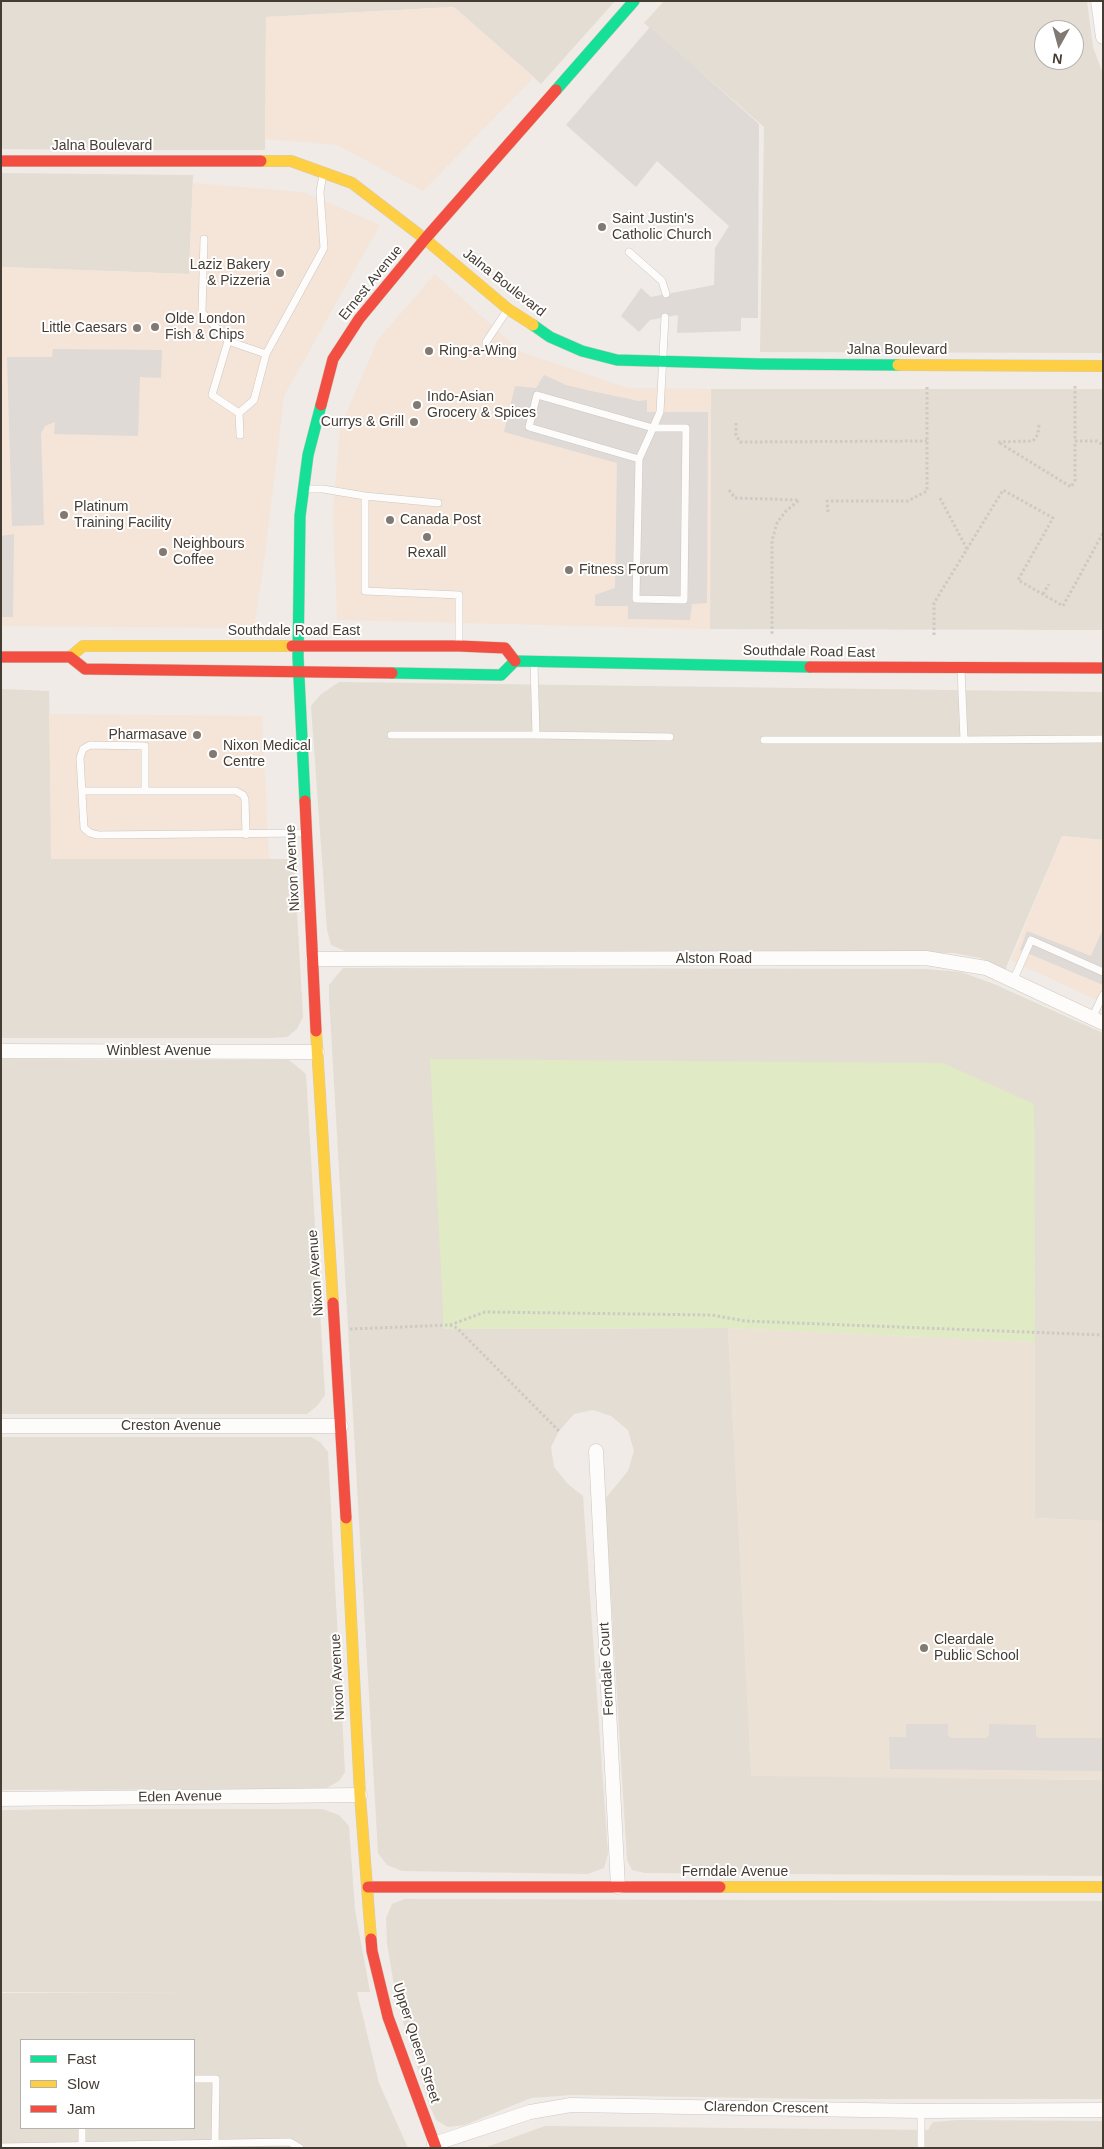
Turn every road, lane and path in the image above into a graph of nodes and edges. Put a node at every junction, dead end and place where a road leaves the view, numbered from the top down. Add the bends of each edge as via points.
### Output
1 (634, 1) edge
2 (1098, 1) edge
3 (1103, 37) edge
4 (1, 161) edge
5 (323, 173) junction
6 (204, 239) dead end
7 (425, 239) junction
8 (629, 252) dead end
9 (666, 294) dead end
10 (508, 308) junction
11 (665, 317) dead end
12 (228, 341) junction
13 (486, 342) dead end
14 (266, 354) junction
15 (663, 361) junction
16 (1103, 366) edge
17 (927, 385) dead end
18 (1076, 386) dead end
19 (239, 413) junction
20 (736, 423) dead end
21 (1039, 424) dead end
22 (653, 428) junction
23 (240, 435) dead end
24 (927, 441) junction
25 (1075, 441) junction
26 (1103, 444) edge
27 (639, 458) junction
28 (303, 489) junction
29 (729, 490) dead end
30 (365, 496) junction
31 (940, 498) dead end
32 (438, 503) dead end
33 (828, 512) dead end
34 (1103, 534) edge
35 (967, 549) junction
36 (1050, 584) dead end
37 (1043, 594) junction
38 (934, 634) dead end
39 (772, 635) dead end
40 (459, 646) junction
41 (298, 651) junction
42 (1, 657) edge
43 (70, 657) junction
44 (515, 661) junction
45 (534, 662) junction
46 (961, 668) junction
47 (1103, 668) edge
48 (299, 671) junction
49 (391, 735) dead end
50 (536, 735) junction
51 (670, 737) dead end
52 (1103, 739) edge
53 (764, 740) dead end
54 (964, 740) junction
55 (82, 791) junction
56 (145, 791) junction
57 (307, 833) junction
58 (246, 835) junction
59 (313, 959) junction
60 (1103, 972) edge
61 (1013, 981) junction
62 (1103, 996) edge
63 (1097, 1021) edge
64 (1, 1051) edge
65 (317, 1052) junction
66 (450, 1325) junction
67 (358, 1328) dead end
68 (1103, 1335) edge
69 (1, 1426) edge
70 (341, 1426) junction
71 (558, 1431) dead end
72 (596, 1451) dead end
73 (360, 1795) junction
74 (1, 1799) edge
75 (1103, 1886) edge
76 (368, 1887) junction
77 (618, 1887) junction
78 (195, 2079) edge
79 (1103, 2110) edge
80 (921, 2111) junction
81 (82, 2129) edge
82 (215, 2143) junction
83 (82, 2145) junction
84 (432, 2146) edge
85 (1, 2147) edge
86 (300, 2148) edge
87 (921, 2148) edge

1 - 7 street, Ernest Avenue
2 - 3 street
4 - 5 street, Jalna Boulevard via 291,161
5 - 7 street, Jalna Boulevard via 352,182
5 - 14 lane via 320,192 324,248
6 - 12 lane via 202,312
7 - 10 street, Jalna Boulevard
7 - 28 street, Ernest Avenue via 359,319 333,359 308,455
8 - 9 lane via 662,282
10 - 13 lane
10 - 15 street, Jalna Boulevard via 550,336 582,351 617,360
11 - 15 lane
12 - 14 lane
12 - 19 lane via 212,395
14 - 19 lane via 254,400
15 - 16 street, Jalna Boulevard
15 - 22 lane via 660,412
17 - 24 path
18 - 25 path
19 - 23 lane
20 - 24 path via 740,442
21 - 25 path via 1033,441 998,442 1071,486 1075,480
22 - 27 lane
22 - 27 lane via 536,396 529,427
22 - 27 lane via 686,428 684,600 636,598
24 - 33 path via 927,491 908,501 827,501
25 - 26 path
28 - 30 lane
28 - 41 street, Ernest Avenue
29 - 39 path via 735,498 799,500 777,523 772,540
30 - 32 lane
30 - 40 lane via 365,591 459,595
31 - 35 path
34 - 37 path via 1063,606
35 - 37 path via 1003,490 1053,518 1018,580
35 - 38 path via 934,603
36 - 37 path
40 - 41 street, Southdale Road East
40 - 44 street, Southdale Road East via 505,648
41 - 43 street, Southdale Road East via 82,646
41 - 48 street, Nixon Avenue
42 - 43 street, Southdale Road East
43 - 48 street via 85,670
44 - 45 street, Southdale Road East
44 - 48 street via 501,675
45 - 46 street, Southdale Road East
45 - 50 lane
46 - 47 street, Southdale Road East
46 - 54 lane
48 - 57 street, Nixon Avenue
49 - 50 lane
50 - 51 lane
52 - 54 lane
53 - 54 lane
55 - 56 lane
55 - 56 lane via 80,758 83,749 90,745 145,746
55 - 58 lane via 84,828 90,833
56 - 58 lane via 236,791 245,800
57 - 58 lane
57 - 59 street, Nixon Avenue
59 - 61 street, Alston Road via 926,958 986,968
59 - 65 street, Nixon Avenue
60 - 61 lane via 1031,940
61 - 63 street, Alston Road
62 - 63 lane
64 - 65 street, Winblest Avenue
65 - 70 street, Nixon Avenue
66 - 67 path
66 - 68 path via 485,1312 712,1314 745,1322
66 - 71 path via 457,1328
69 - 70 street, Creston Avenue
70 - 73 street, Nixon Avenue
72 - 77 street, Ferndale Court
73 - 74 street, Eden Avenue
73 - 76 street, Nixon Avenue
75 - 77 street, Ferndale Avenue
76 - 77 street, Ferndale Avenue
76 - 84 street, Upper Queen Street via 372,1951 388,2017
78 - 82 lane via 216,2079
79 - 80 street, Clarendon Crescent
80 - 84 street, Clarendon Crescent via 572,2105 530,2112
80 - 87 lane
81 - 83 lane
82 - 83 lane
82 - 86 lane via 290,2142
83 - 85 lane

